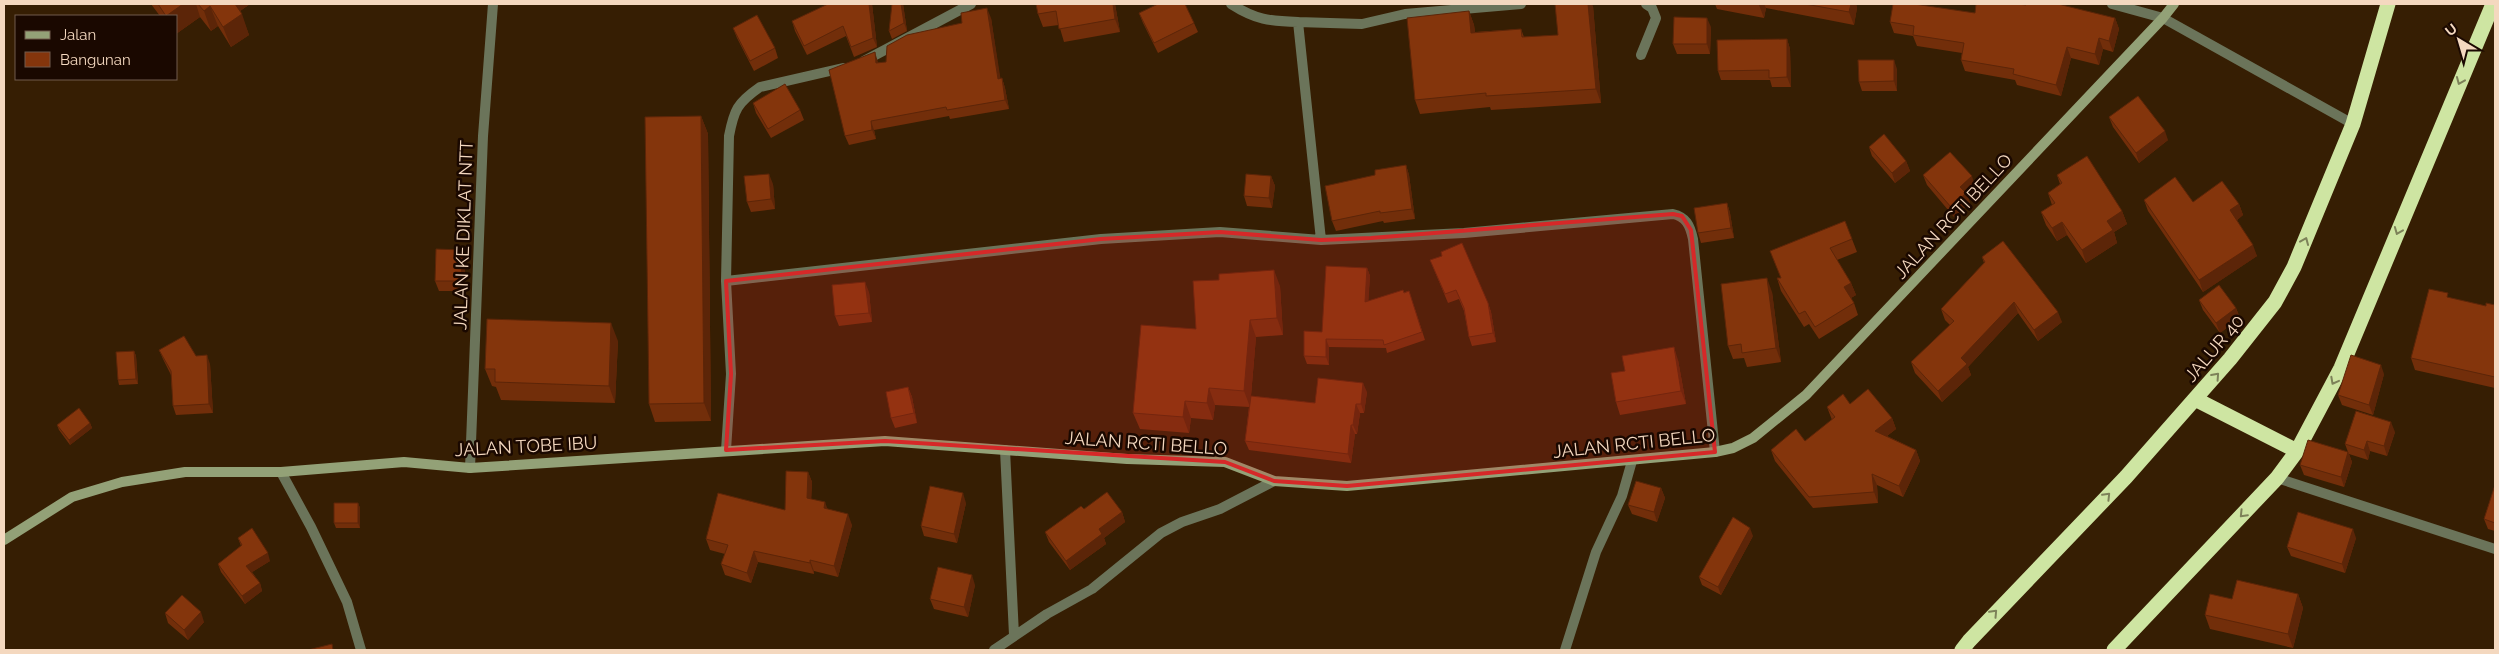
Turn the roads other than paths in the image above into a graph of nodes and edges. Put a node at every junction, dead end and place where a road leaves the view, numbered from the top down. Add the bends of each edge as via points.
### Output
1 (492, 4) edge
2 (971, 4) edge
3 (1231, 4) edge
4 (1521, 4) edge
5 (1646, 4) edge
6 (2112, 4) edge
7 (2174, 4) edge
8 (2388, 4) edge
9 (2492, 4) edge
10 (2163, 18) junction
11 (1298, 22) junction
12 (1641, 56) dead end
13 (2352, 124) junction
14 (1321, 240) junction
15 (726, 282) junction
16 (2195, 399) junction
17 (726, 450) junction
18 (1005, 450) junction
19 (2297, 451) junction
20 (1715, 452) junction
21 (1632, 460) junction
22 (470, 468) junction
23 (281, 472) junction
24 (2277, 478) junction
25 (1274, 481) junction
26 (4, 540) edge
27 (2495, 549) edge
28 (1014, 636) junction
29 (362, 650) edge
30 (994, 650) edge
31 (1564, 650) edge
32 (1962, 650) edge
33 (2114, 650) edge

1 - 22 street, JALAN KE DIKLAT NTT via 483,136
2 - 15 street via 881,53 850,66 760,87 741,103 734,112 729,136
3 - 11 street via 1250,16
4 - 11 street via 1405,14 1362,24
5 - 12 street via 1652,8 1656,18
6 - 10 street
7 - 10 street, JALAN RCTI BELLO
8 - 13 highway, JALUR 40
9 -> 19 highway via 2341,368
10 - 13 street
10 - 20 street, JALAN RCTI BELLO via 1806,395 1753,438
11 - 14 street
16 -> 13 highway, JALUR 40 via 2275,302 2294,267
14 - 15 street via 1220,232 1101,239
14 - 20 street via 1464,233 1673,214 1682,216 1693,239
15 - 17 street via 731,374
16 - 19 highway
32 -> 16 highway, JALUR 40
17 - 18 street, JALAN TOBE IBU via 884,441
17 - 22 street, JALAN TOBE IBU
18 - 25 street, JALAN RCTI BELLO via 1225,462
18 - 28 street
19 - 24 highway
20 - 21 street, JALAN RCTI BELLO
21 - 25 street, JALAN RCTI BELLO via 1347,486
21 - 31 street via 1622,496 1596,552
22 - 23 street, JALAN TOBE IBU via 404,462
23 - 26 street, JALAN TOBE IBU via 185,472 122,482 72,497
23 - 29 street via 347,602
24 - 27 street
24 -> 33 highway
25 - 28 street via 1220,509 1161,533 1092,589
28 - 30 street

